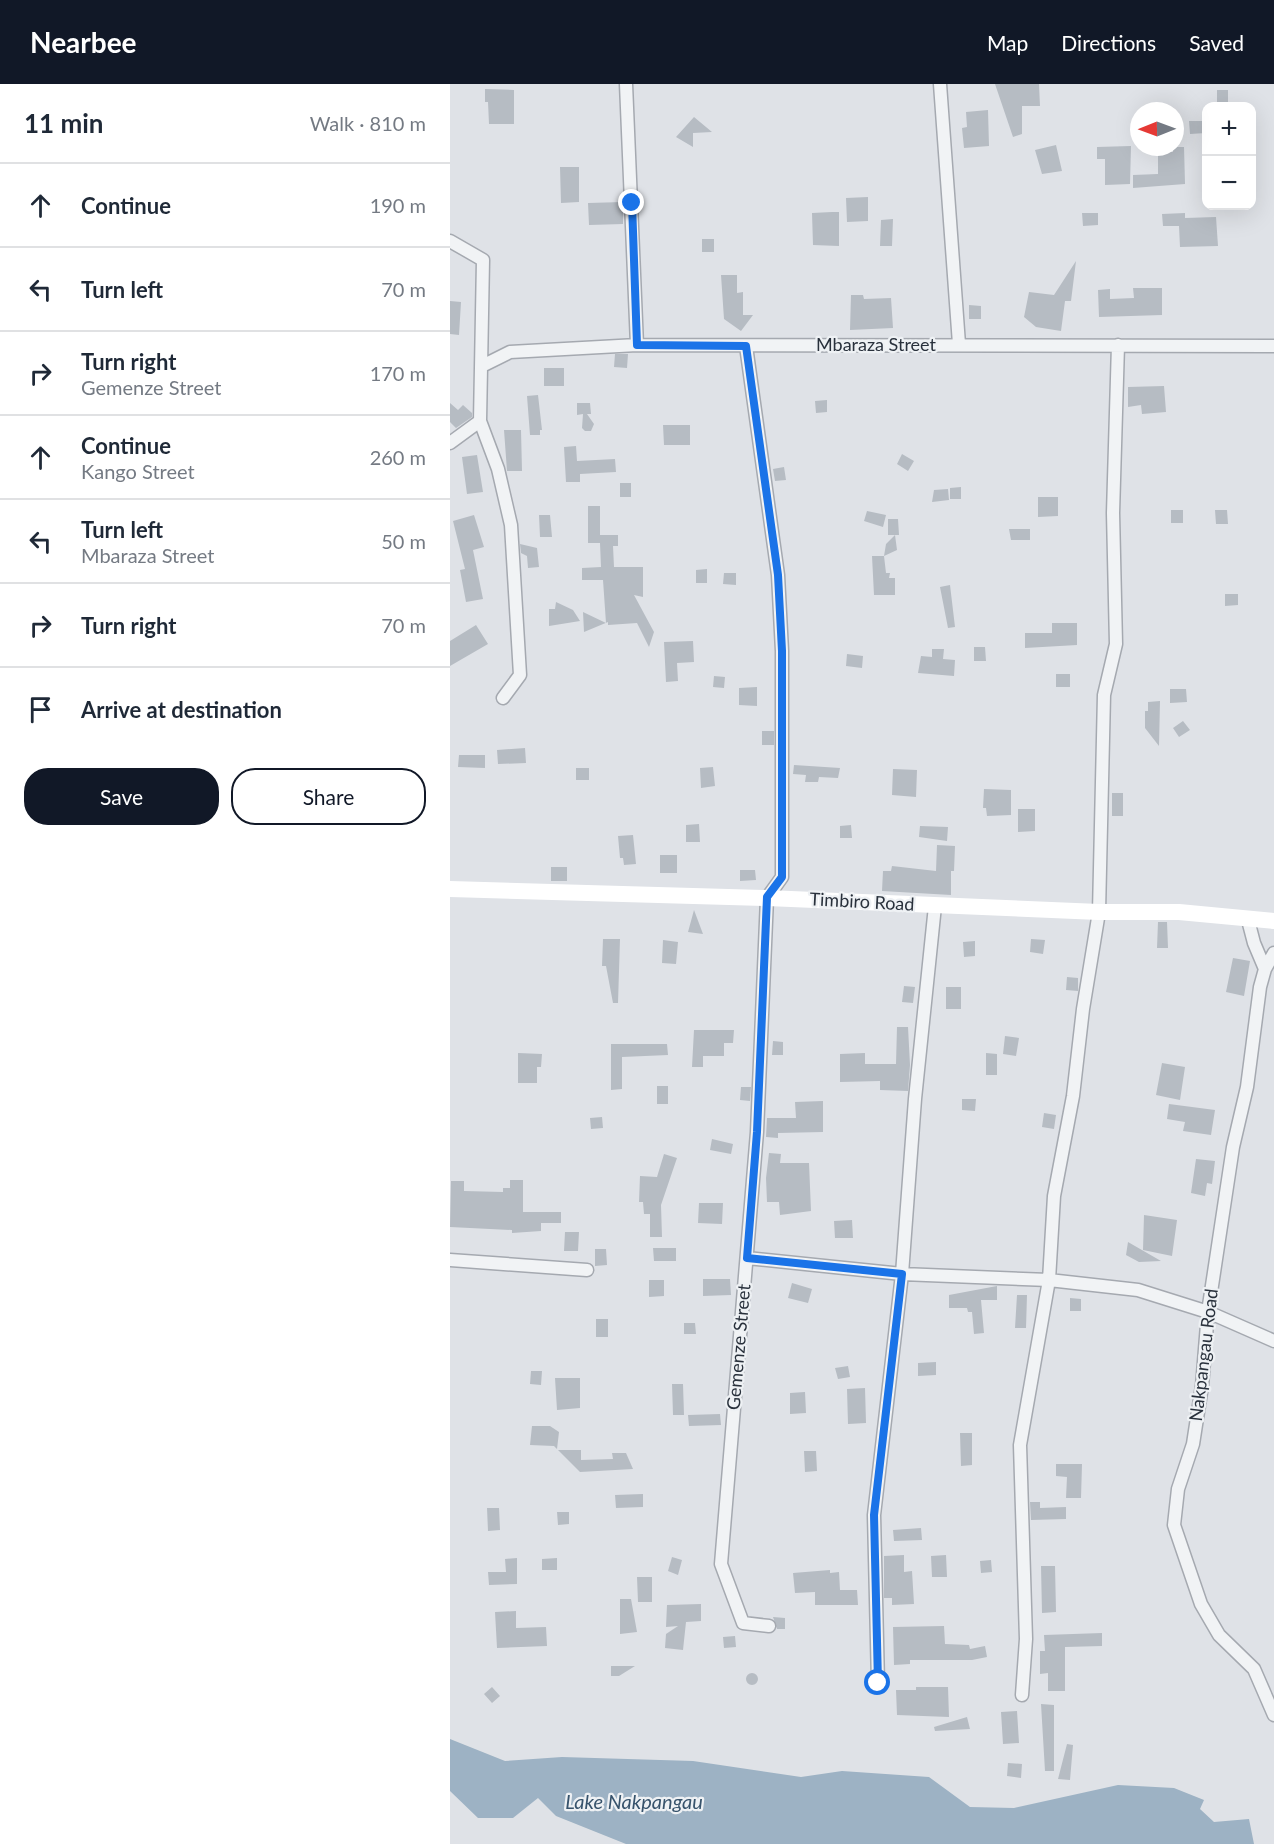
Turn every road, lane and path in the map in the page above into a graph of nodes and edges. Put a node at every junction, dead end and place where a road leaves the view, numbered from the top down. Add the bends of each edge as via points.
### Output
1 (626, 84) edge
2 (940, 84) edge
3 (450, 241) edge
4 (959, 344) junction
5 (637, 345) junction
6 (1118, 345) junction
7 (746, 346) junction
8 (1274, 346) edge
9 (482, 366) junction
10 (480, 422) junction
11 (450, 443) edge
12 (503, 699) dead end
13 (450, 889) edge
14 (767, 897) junction
15 (935, 906) junction
16 (1099, 912) junction
17 (1248, 920) junction
18 (1274, 921) edge
19 (1274, 953) edge
20 (1265, 969) junction
21 (747, 1258) junction
22 (450, 1260) edge
23 (587, 1270) dead end
24 (902, 1274) junction
25 (1049, 1280) junction
26 (1208, 1312) junction
27 (1274, 1341) edge
28 (769, 1626) dead end
29 (878, 1683) dead end
30 (1022, 1695) dead end
31 (1274, 1715) edge

1 - 5 street
2 - 4 street
3 - 9 street via 483,260
4 - 6 street, Mbaraza Street
4 - 7 street, Mbaraza Street
5 - 7 street, Mbaraza Street
5 - 9 street, Mbaraza Street via 510,352
6 - 8 street, Mbaraza Street
6 - 16 street via 1113,513 1116,644 1104,695
7 - 14 street via 778,575 782,651 782,877
9 - 10 street
10 - 11 street
10 - 12 street via 498,469 511,525 520,675
13 - 14 main road, Timbiro Road
14 - 15 main road, Timbiro Road
14 - 21 street, Gemenze Street via 757,1132
15 - 16 main road, Timbiro Road
15 - 24 street
16 - 17 main road, Timbiro Road via 1179,912
16 - 25 street via 1073,1096 1054,1196
17 - 18 main road, Timbiro Road
17 - 20 street
19 - 20 street, Nakpangau Road
20 - 26 street, Nakpangau Road
21 - 24 street
21 - 28 street, Gemenze Street via 721,1564 743,1623
22 - 23 street
24 - 25 street
24 - 29 street via 874,1515
25 - 26 street via 1138,1290
25 - 30 street via 1020,1445 1026,1639
26 - 27 street
26 - 31 street, Nakpangau Road via 1193,1444 1178,1489 1174,1524 1201,1604 1219,1635 1254,1669

